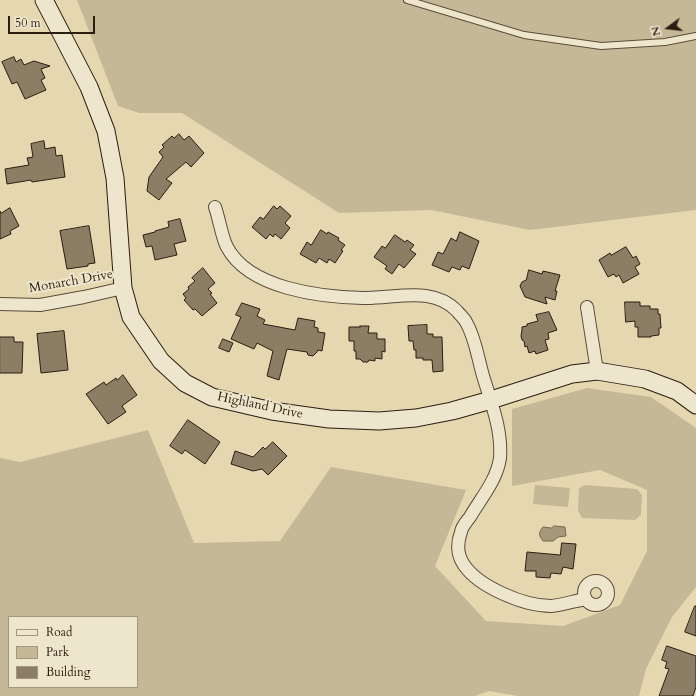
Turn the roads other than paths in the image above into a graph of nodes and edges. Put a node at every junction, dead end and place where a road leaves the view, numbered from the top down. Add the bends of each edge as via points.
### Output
1 (44, 0) edge
2 (407, 0) edge
3 (696, 36) edge
4 (215, 207) dead end
5 (123, 288) junction
6 (0, 304) edge
7 (587, 308) dead end
8 (596, 371) junction
9 (492, 400) junction
10 (696, 405) edge
11 (586, 599) dead end

1 - 5 street, Highland Drive via 89,87 106,131 115,178
2 - 3 lane via 524,35 601,46 665,42
4 - 9 street via 227,247 241,266 261,278 287,288 318,294 364,298 410,294 431,296 450,304 466,322
5 - 6 street, Monarch Drive via 40,305
5 - 9 street, Highland Drive via 131,317 161,361 185,383 212,397 272,411 329,419 379,421 416,418
7 - 8 street
8 - 9 street, Highland Drive via 572,374
8 - 10 street, Highland Drive via 645,379 677,391
9 - 11 street via 499,432 500,458 494,479 461,529 458,541 459,554 464,565 495,590 520,601 551,606

